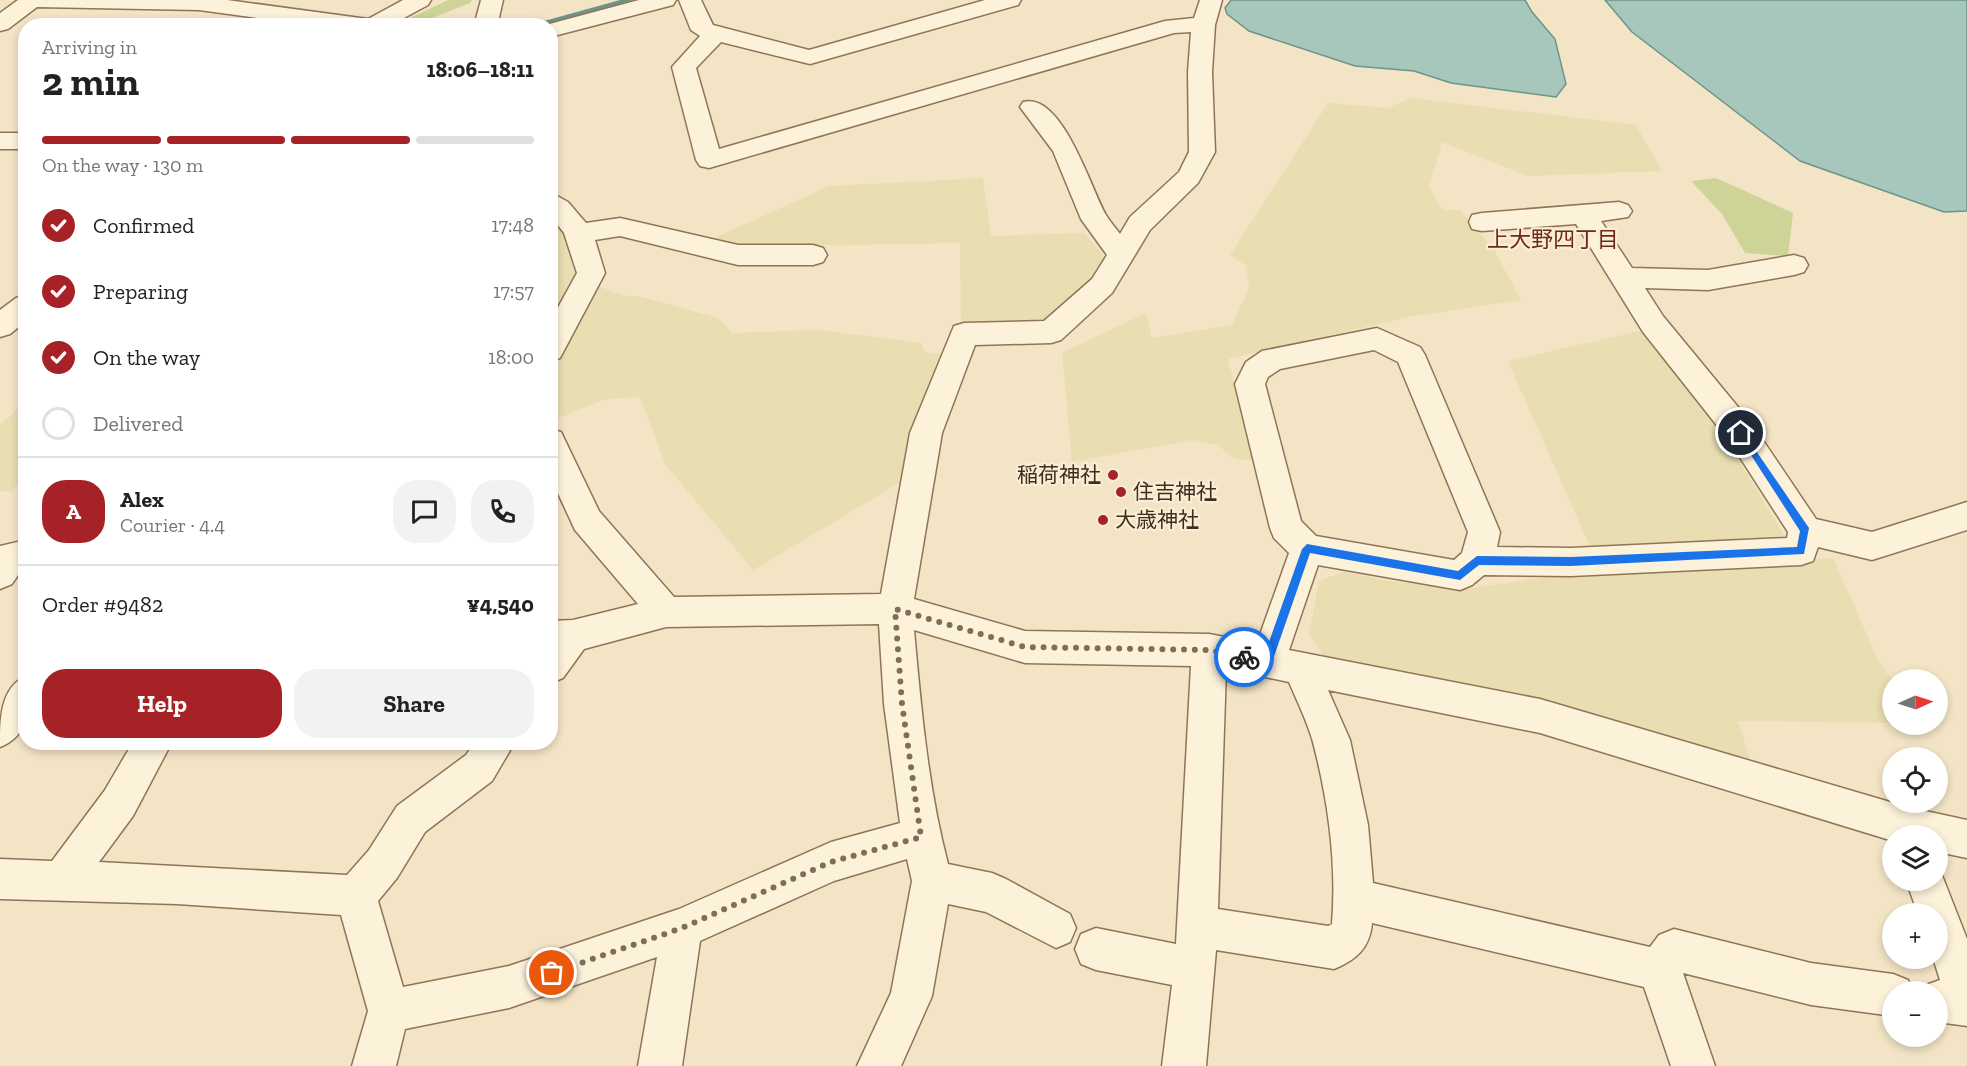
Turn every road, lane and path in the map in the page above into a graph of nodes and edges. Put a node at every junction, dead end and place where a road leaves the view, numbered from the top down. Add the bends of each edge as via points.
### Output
1 (32, 0) edge
2 (420, 0) edge
3 (492, 0) edge
4 (665, 0) edge
5 (690, 0) edge
6 (1010, 0) edge
7 (200, 1) edge
8 (327, 9) edge
9 (1207, 12) edge
10 (350, 18) edge
11 (386, 18) edge
12 (487, 18) edge
13 (0, 24) edge
14 (558, 28) edge
15 (716, 34) junction
16 (1032, 107) dead end
17 (0, 141) edge
18 (18, 141) edge
19 (558, 207) edge
20 (1619, 211) dead end
21 (1583, 214) junction
22 (1482, 222) dead end
23 (580, 233) junction
24 (813, 255) dead end
25 (1122, 255) junction
26 (1794, 265) dead end
27 (1624, 278) junction
28 (18, 311) edge
29 (0, 326) edge
30 (558, 335) edge
31 (558, 458) edge
32 (1967, 516) edge
33 (1805, 530) junction
34 (1307, 549) junction
35 (18, 555) edge
36 (1477, 561) junction
37 (0, 574) edge
38 (895, 609) junction
39 (666, 612) junction
40 (562, 636) edge
41 (1209, 650) junction
42 (1284, 664) junction
43 (16, 694) edge
44 (0, 730) edge
45 (149, 750) edge
46 (491, 750) edge
47 (1890, 825) edge
48 (1948, 836) edge
49 (921, 837) junction
50 (1967, 839) edge
51 (0, 879) edge
52 (61, 881) junction
53 (932, 881) junction
54 (356, 896) junction
55 (1354, 899) junction
56 (1196, 926) junction
57 (682, 928) junction
58 (1056, 928) dead end
59 (1948, 943) edge
60 (1096, 949) dead end
61 (1195, 969) junction
62 (1659, 970) junction
63 (1882, 994) edge
64 (1967, 997) edge
65 (1948, 1002) edge
66 (1967, 1005) edge
67 (389, 1011) junction
68 (374, 1066) edge
69 (660, 1066) edge
70 (879, 1066) edge
71 (1184, 1066) edge
72 (1693, 1066) edge

1 - 7 street
1 - 13 street
2 - 11 street
3 - 12 street
4 - 14 street
5 - 15 street via 703,30
6 - 15 street via 810,57
7 - 8 street
8 - 10 street
9 - 15 street via 1173,27 709,160 684,67
9 - 25 street via 1200,72 1202,152 1189,177 1140,224
16 - 25 street via 1065,149 1094,219
17 - 18 street
19 - 23 street
20 - 21 street
21 - 22 street
21 - 27 street
23 - 24 street via 620,227 738,255
23 - 30 street via 591,273
25 - 38 street via 1102,286 1051,332 963,334 926,433
26 - 27 street via 1708,280
27 - 33 street via 1653,324 1741,433
28 - 29 street
31 - 39 street via 587,519
32 - 33 street via 1872,546
33 - 36 street via 1801,551 1571,562
34 - 36 street via 1460,575
34 - 36 street via 1286,528 1250,384 1257,370 1272,359 1377,339 1410,355 1484,532
34 - 42 street
35 - 37 street via 12,556
38 - 39 street
38 - 41 street via 1025,647
38 - 49 street via 902,704
39 - 40 street
41 - 42 street
41 - 56 street
42 - 47 street via 1540,716
42 - 55 street via 1331,740 1349,825
43 - 44 street
45 - 52 street via 119,803
46 - 54 street via 479,768 411,819 383,864
48 - 50 street
49 - 53 street
49 - 57 street via 831,862
51 - 52 street
52 - 54 street
53 - 58 street via 992,893
53 - 70 street via 911,996
54 - 67 street
55 - 56 street via 1351,934 1334,948
55 - 62 street
56 - 61 street
57 - 67 street via 509,987
57 - 69 street
59 - 64 street
60 - 61 street
61 - 71 street
62 - 63 street via 1674,950 1811,984
62 - 72 street
65 - 66 street
67 - 68 street

